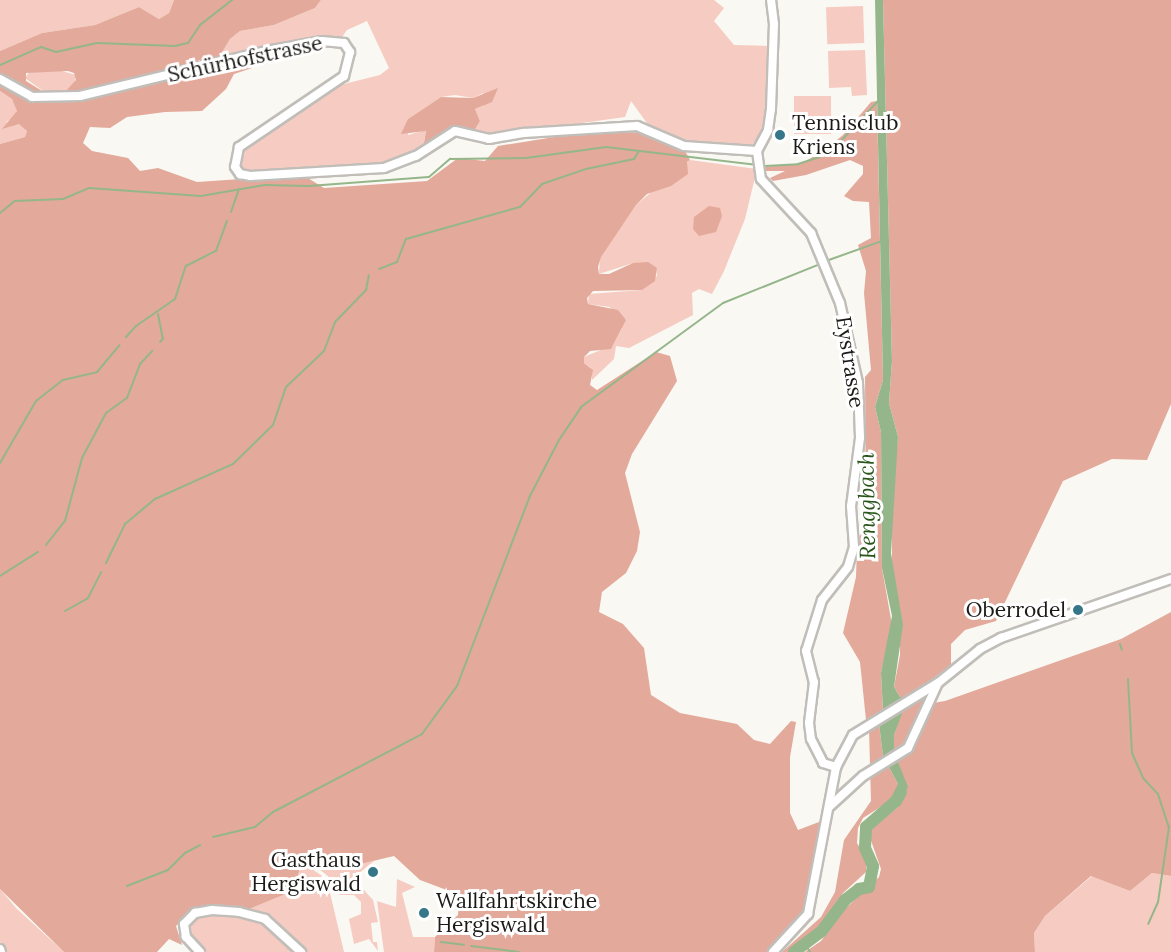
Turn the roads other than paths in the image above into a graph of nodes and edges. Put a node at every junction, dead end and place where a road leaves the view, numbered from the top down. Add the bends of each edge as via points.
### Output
1 (771, 0) edge
2 (0, 79) edge
3 (757, 151) junction
4 (1171, 579) edge
5 (938, 683) junction
6 (836, 766) junction
7 (829, 807) junction
8 (200, 952) edge
9 (301, 952) edge
10 (773, 952) edge

1 - 3 street via 771,109 768,130
2 - 3 street, Schürhofstrasse via 32,97 69,97 105,93 266,51 322,41 344,43 349,47 350,62 337,83 239,147 235,167 240,174 250,176 384,168 416,156 455,131 489,139 637,126 684,146
3 - 6 street, Eystrasse via 759,172 782,205 811,232 840,303 858,383 860,438 852,483 853,553 848,567 822,600 806,651 814,682 811,739 823,763
4 - 5 street via 1001,638
5 - 6 street via 853,735
5 - 7 street via 902,754 849,786
6 - 7 street
7 - 10 street via 808,914
8 - 9 street via 186,938 184,924 195,913 212,910 265,919

